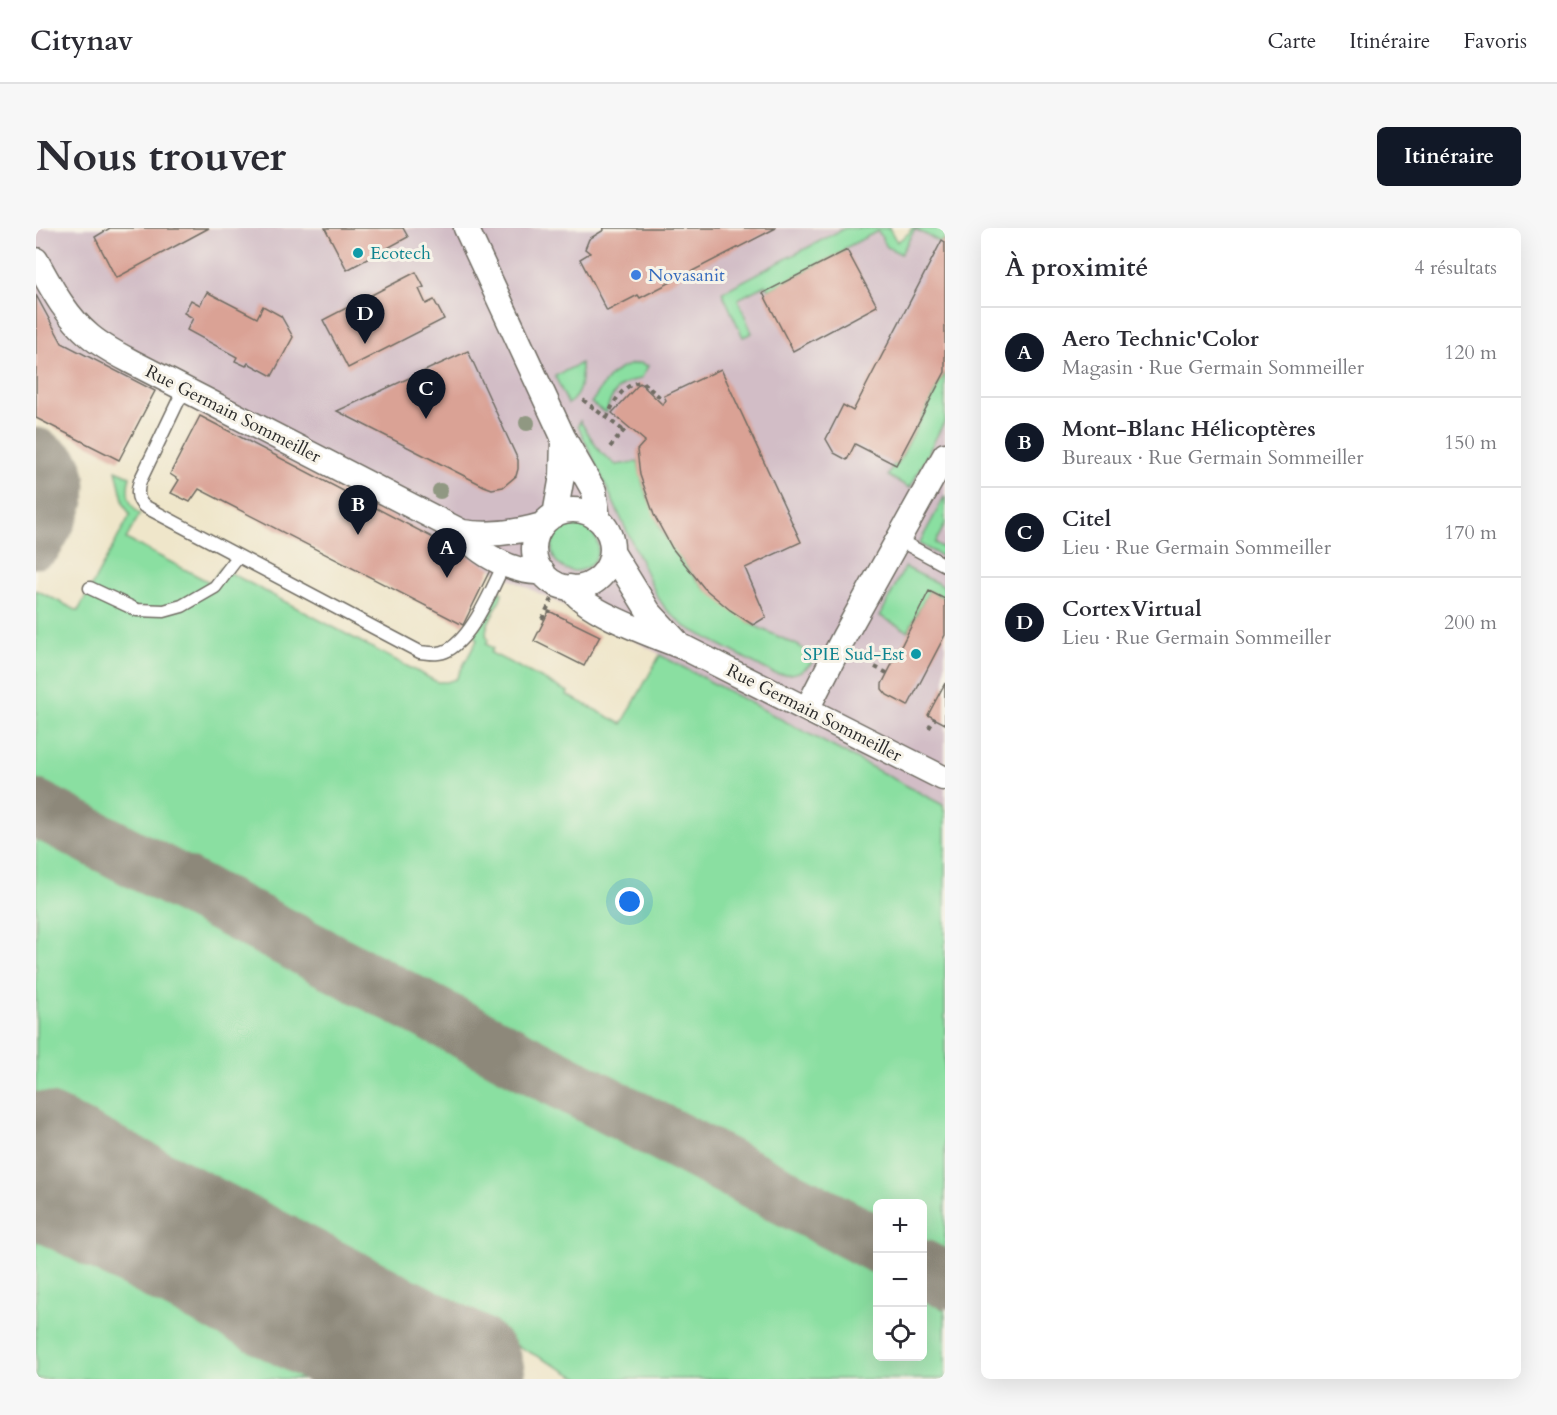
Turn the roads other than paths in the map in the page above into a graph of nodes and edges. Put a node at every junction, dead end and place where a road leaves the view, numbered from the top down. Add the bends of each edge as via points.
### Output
1 (466, 228) edge
2 (36, 260) edge
3 (184, 389) junction
4 (562, 437) junction
5 (945, 455) edge
6 (598, 519) junction
7 (548, 520) junction
8 (462, 532) junction
9 (897, 539) junction
10 (612, 552) junction
11 (238, 557) junction
12 (945, 565) edge
13 (500, 572) junction
14 (558, 582) junction
15 (90, 588) dead end
16 (507, 589) dead end
17 (685, 648) junction
18 (807, 709) junction
19 (943, 778) dead end

1 - 4 street, Rue Germain Sommeiller
2 - 3 street, Rue Germain Sommeiller via 68,314 88,335
3 - 8 street, Rue Germain Sommeiller
3 - 11 lane via 140,481 139,500
4 - 6 street, Rue Germain Sommeiller via 594,491
4 - 7 street, Rue Germain Sommeiller via 563,467
5 - 9 street
6 - 7 street, Rue Germain Sommeiller via 577,510
6 - 10 street, Rue Germain Sommeiller via 608,530
7 - 8 street, Rue Germain Sommeiller via 520,531
7 - 14 street, Rue Germain Sommeiller via 536,538 535,553
8 - 13 street, Rue Germain Sommeiller
9 - 12 lane
9 - 18 street
10 - 14 street, Rue Germain Sommeiller via 608,567 598,578 585,585
10 - 17 street, Rue Germain Sommeiller via 649,612
11 - 13 lane via 420,652 434,654 448,650 470,629
11 - 15 lane via 215,587 165,611 137,610
13 - 14 street, Rue Germain Sommeiller via 520,571
13 - 16 lane
14 - 17 street, Rue Germain Sommeiller via 585,603
17 - 18 street, Rue Germain Sommeiller
18 - 19 street, Rue Germain Sommeiller

